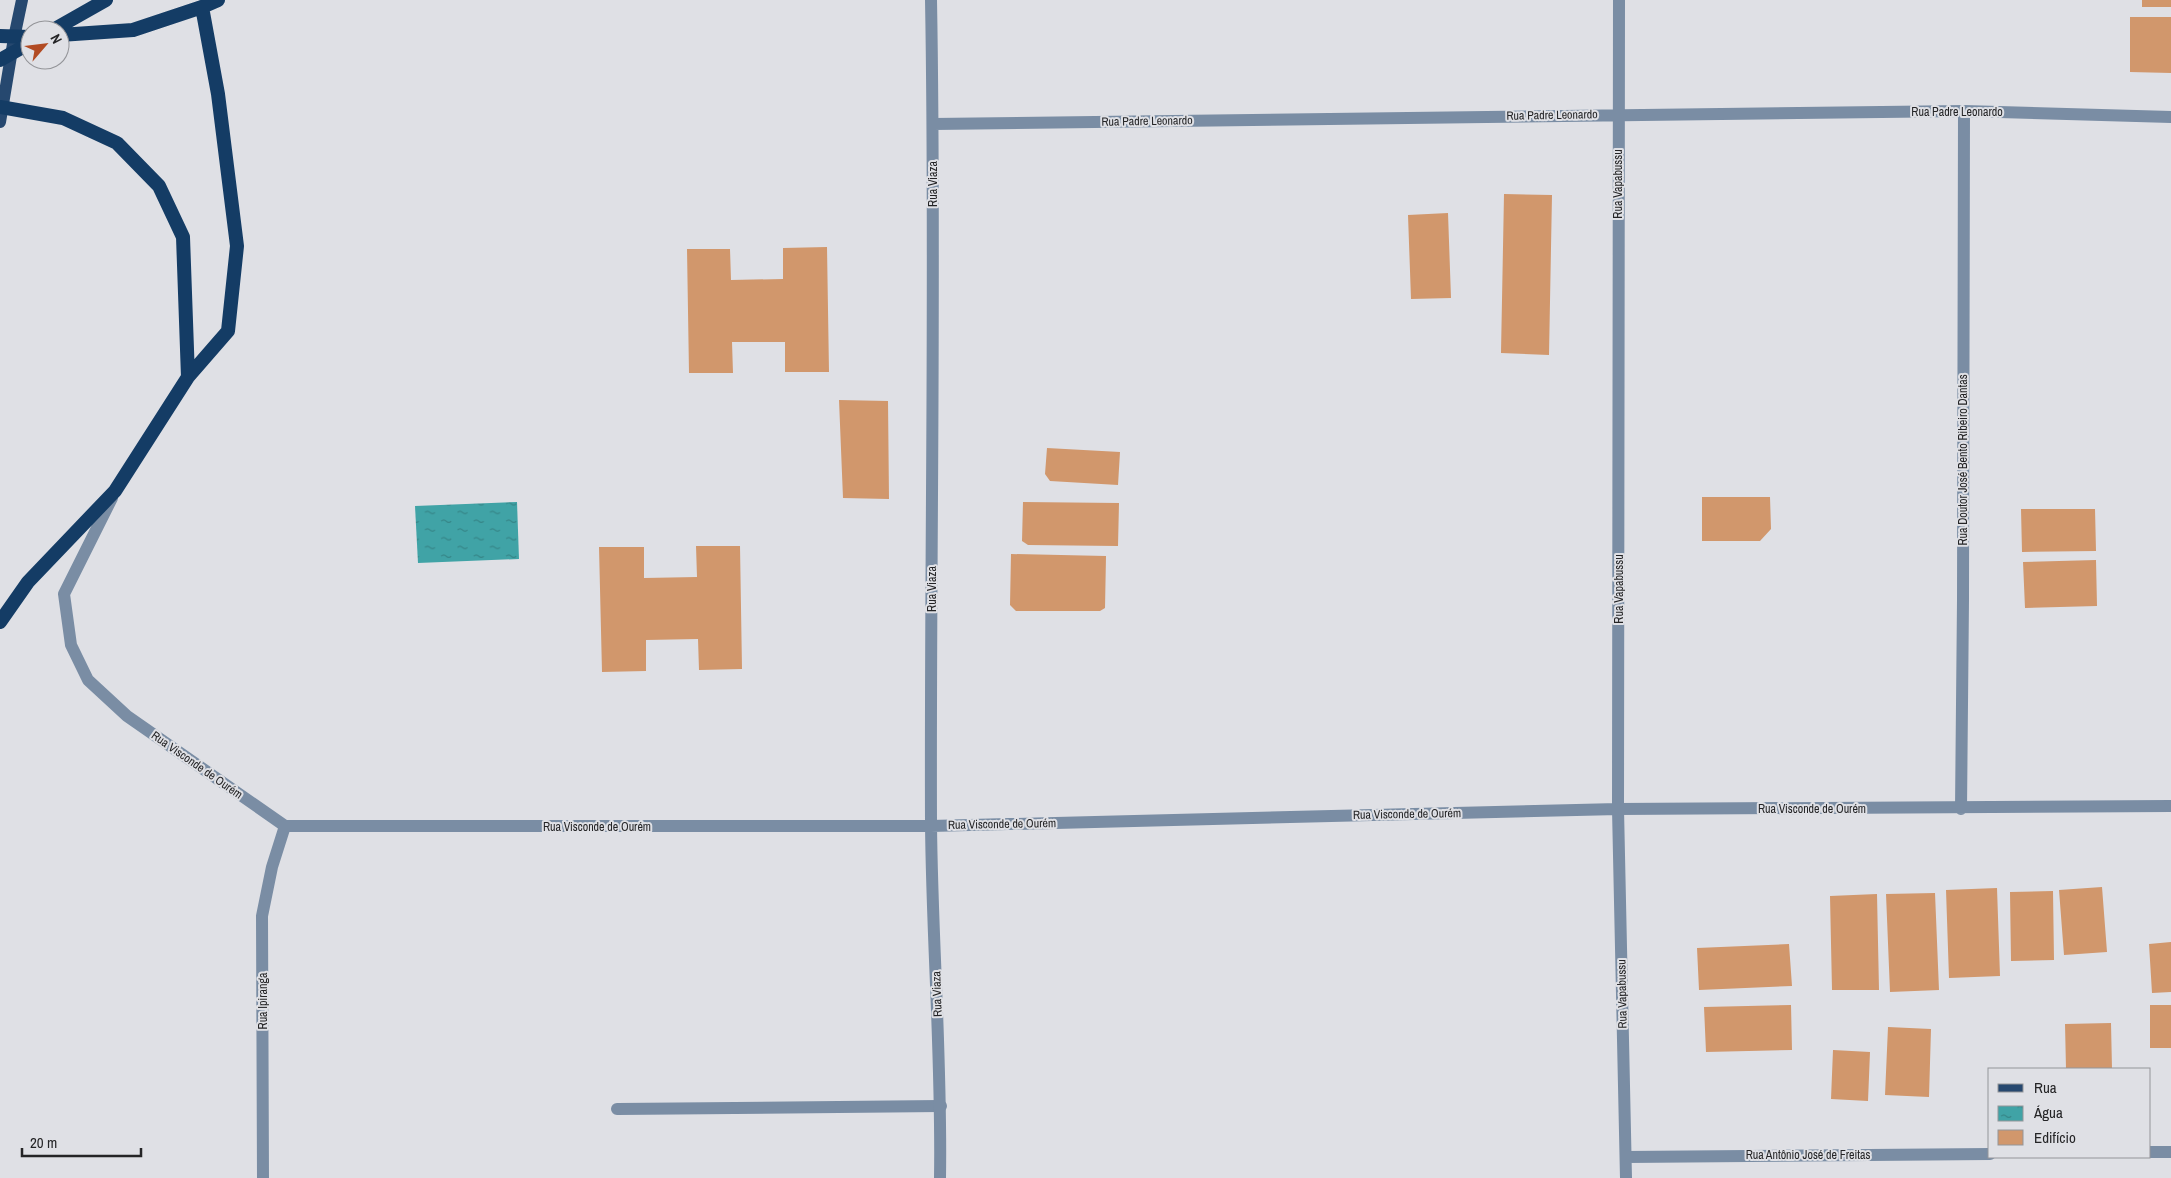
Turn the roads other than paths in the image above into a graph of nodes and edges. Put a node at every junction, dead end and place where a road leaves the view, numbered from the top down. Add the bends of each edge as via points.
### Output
1 (22, 0) edge
2 (106, 0) edge
3 (218, 0) edge
4 (931, 0) edge
5 (1619, 0) edge
6 (202, 7) junction
7 (70, 20) edge
8 (70, 34) edge
9 (7, 37) edge
10 (20, 37) edge
11 (20, 49) edge
12 (0, 60) edge
13 (2, 107) edge
14 (1964, 111) junction
15 (1618, 114) junction
16 (2171, 117) edge
17 (0, 122) edge
18 (933, 124) junction
19 (188, 377) junction
20 (115, 491) junction
21 (0, 622) edge
22 (2171, 806) edge
23 (1618, 809) junction
24 (1961, 809) junction
25 (285, 826) junction
26 (932, 826) junction
27 (941, 1106) junction
28 (617, 1109) dead end
29 (2151, 1152) edge
30 (2171, 1152) edge
31 (1988, 1154) edge
32 (1626, 1156) junction
33 (263, 1178) edge
34 (940, 1178) edge
35 (1626, 1178) edge

1 - 9 main road
2 - 7 highway
3 - 6 highway
4 - 18 street, Rua Viaza
5 - 15 street, Rua Vapabussu
6 - 8 highway via 133,30
6 - 19 highway via 218,94 237,246 228,331
9 - 10 highway
9 - 13 main road
11 - 12 highway, bridge
13 - 17 main road
13 - 19 highway via 63,118 117,143 159,186 183,237
14 - 15 street, Rua Padre Leonardo
14 - 16 street, Rua Padre Leonardo
14 - 24 street, Rua Doutor José Bento Ribeiro Dantas
15 - 18 street, Rua Padre Leonardo
15 - 23 street, Rua Vapabussu
18 - 26 street, Rua Viaza
19 - 20 highway
20 - 21 highway via 28,582
20 - 25 street, Rua Visconde de Ourém via 64,594 71,645 88,680 126,716
22 - 24 street, Rua Visconde de Ourém
23 - 24 street, Rua Visconde de Ourém
23 - 26 street, Rua Visconde de Ourém
23 - 32 street, Rua Vapabussu
25 - 26 street, Rua Visconde de Ourém
25 - 33 street, Rua Ipiranga via 262,916
26 - 27 street, Rua Viaza
27 - 28 street
27 - 34 street, Rua Viaza
29 - 30 street
31 - 32 street, Rua Antônio José de Freitas
32 - 35 street, Rua Vapabussu

